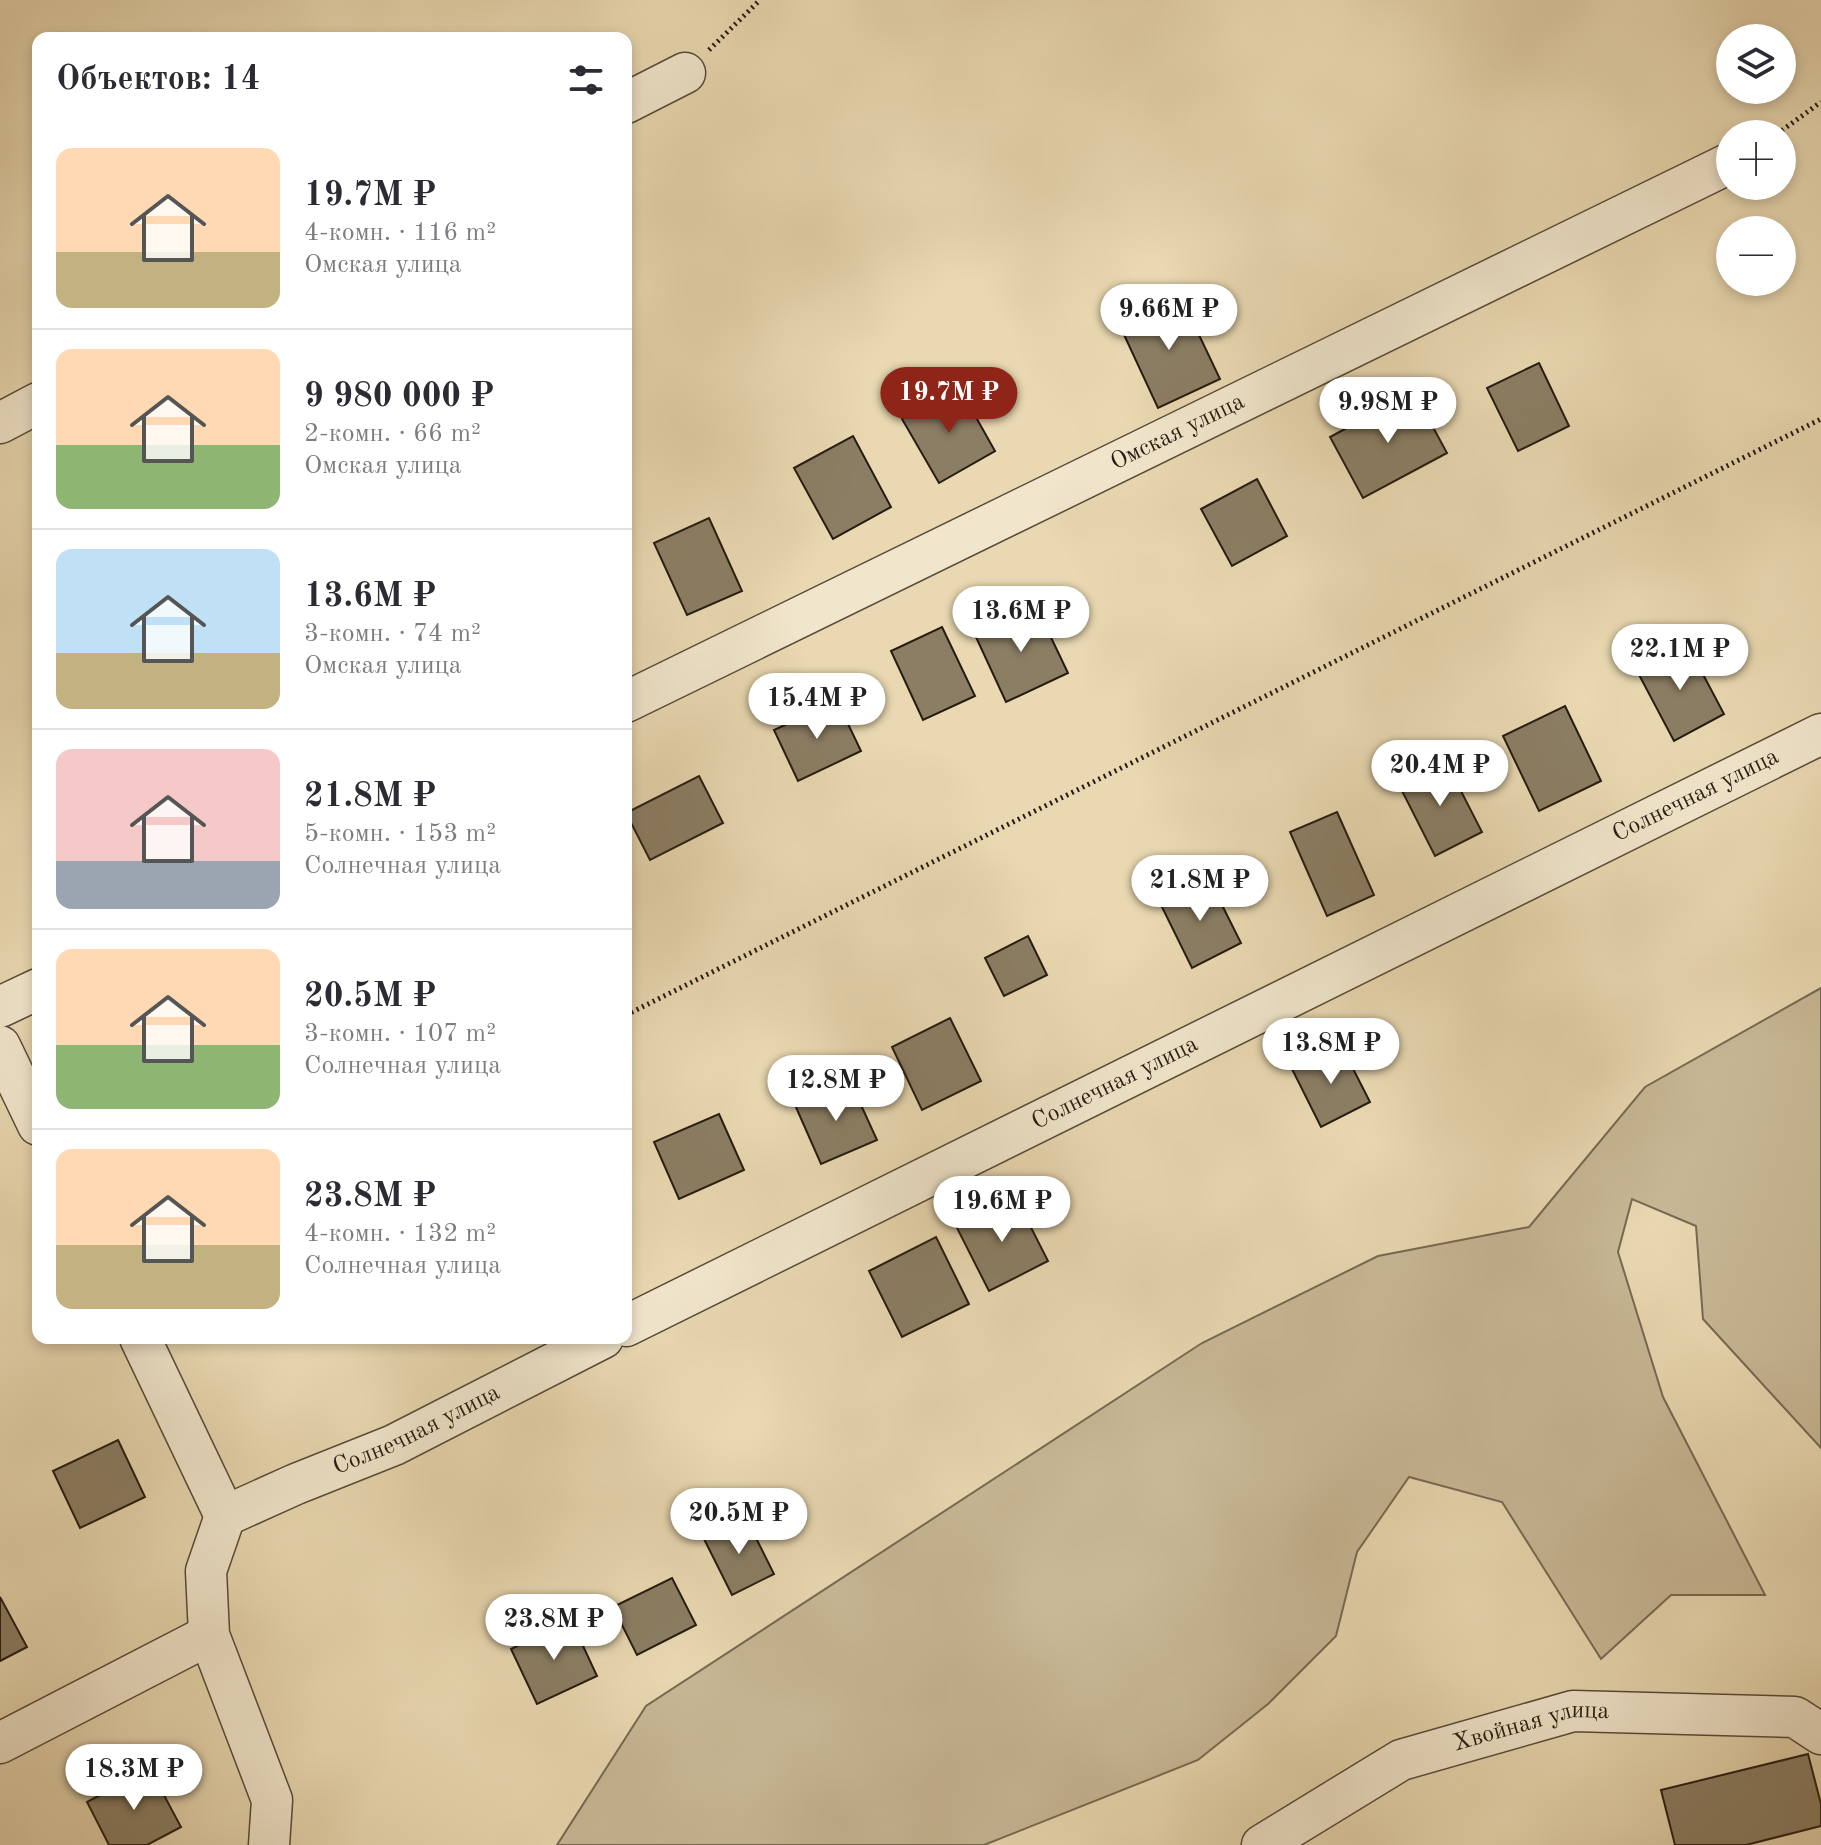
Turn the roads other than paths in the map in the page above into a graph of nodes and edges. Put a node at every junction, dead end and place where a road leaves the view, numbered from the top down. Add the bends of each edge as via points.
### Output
1 (685, 73) road end
2 (632, 100) edge
3 (1716, 170) edge
4 (32, 406) edge
5 (0, 423) edge
6 (632, 699) edge
7 (1821, 734) edge
8 (32, 992) edge
9 (0, 1007) edge
10 (0, 1046) edge
11 (23, 1119) edge
12 (632, 1323) edge
13 (143, 1344) edge
14 (591, 1344) edge
15 (225, 1516) junction
16 (209, 1635) junction
17 (1821, 1734) edge
18 (0, 1743) edge
19 (269, 1845) edge
20 (1262, 1845) edge

1 - 2 street
3 - 6 street, Омская улица
4 - 5 street
7 - 12 street, Солнечная улица
8 - 9 street
10 - 11 street
13 - 15 street
14 - 15 street, Солнечная улица via 394,1445
15 - 16 street via 206,1571
16 - 18 street
16 - 19 street via 272,1800
17 - 20 street, Хвойная улица via 1795,1717 1573,1711 1401,1760

